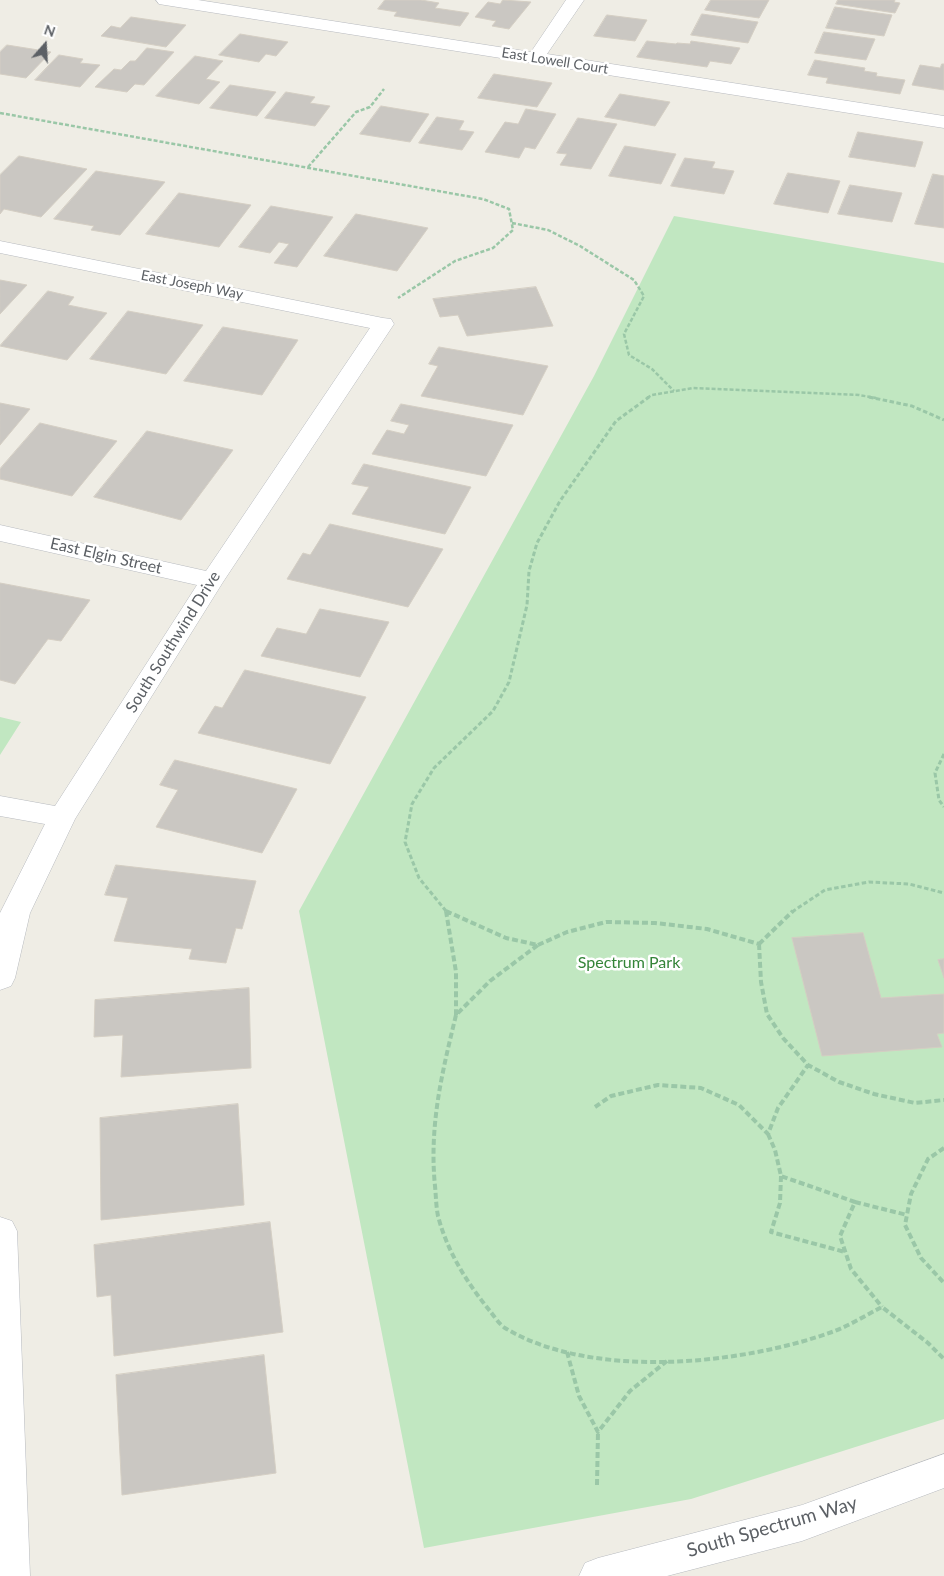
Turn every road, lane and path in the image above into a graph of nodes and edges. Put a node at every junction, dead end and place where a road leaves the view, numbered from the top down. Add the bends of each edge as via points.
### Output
1 (165, 0) edge
2 (576, 0) edge
3 (536, 58) junction
4 (384, 89) dead end
5 (0, 114) edge
6 (944, 122) edge
7 (307, 167) junction
8 (512, 223) junction
9 (0, 247) edge
10 (387, 313) junction
11 (674, 391) junction
12 (944, 420) edge
13 (0, 532) edge
14 (212, 580) junction
15 (944, 754) edge
16 (0, 806) edge
17 (944, 807) edge
18 (62, 818) junction
19 (944, 893) edge
20 (446, 912) junction
21 (759, 944) junction
22 (538, 945) junction
23 (0, 978) edge
24 (456, 1015) junction
25 (808, 1066) junction
26 (944, 1100) edge
27 (595, 1107) dead end
28 (768, 1134) junction
29 (944, 1148) edge
30 (782, 1176) junction
31 (854, 1202) junction
32 (907, 1216) junction
33 (0, 1240) edge
34 (845, 1253) junction
35 (944, 1283) edge
36 (882, 1307) junction
37 (566, 1352) junction
38 (944, 1358) edge
39 (667, 1361) junction
40 (598, 1432) junction
41 (944, 1472) edge
42 (597, 1485) dead end
43 (11, 1576) edge
44 (598, 1576) edge

1 - 3 street, East Lowell Court
2 - 3 street
3 - 6 street, East Lowell Court
4 - 7 path via 370,107 356,112
5 - 7 path
7 - 8 path via 483,199 509,209
8 - 10 path via 513,230 493,248 455,261
8 - 11 path via 548,230 634,280 644,296 624,334 629,355 652,368
9 - 10 street, East Joseph Way
10 - 14 street, South Southwind Drive
11 - 12 path via 693,388 859,394 912,406
11 - 20 path via 652,395 616,421 560,501 537,543 529,571 527,605 509,682 493,711 434,768 412,804 405,842 419,878
13 - 14 street, East Elgin Street
14 - 18 street, South Southwind Drive
15 - 17 path via 935,773 939,800
16 - 18 street
18 - 23 street, South Southwind Drive via 15,913
19 - 21 path via 909,884 869,882 825,890 794,911
20 - 22 path via 506,938
20 - 24 path via 456,972
21 - 22 path via 707,929 606,922 566,932
21 - 25 path via 767,1014
22 - 24 path via 490,981
24 - 37 path via 438,1091 433,1129 438,1214 451,1254 475,1293 503,1327 543,1346
25 - 26 path via 839,1082 874,1094 915,1103
25 - 28 path via 778,1108
27 - 28 path via 611,1096 658,1085 701,1088 739,1104
28 - 30 path
29 - 32 path via 928,1159 911,1194
30 - 31 path
30 - 34 path via 780,1203 771,1232
31 - 32 path
31 - 34 path via 840,1236
32 - 35 path via 905,1225 921,1258
33 - 43 street
34 - 36 path via 851,1269
36 - 38 path
36 - 39 path via 833,1332 779,1348 737,1356
37 - 39 path via 640,1362
37 - 40 path via 579,1396
39 - 40 path via 630,1390
40 - 42 path
41 - 44 street, South Spectrum Way via 802,1523

